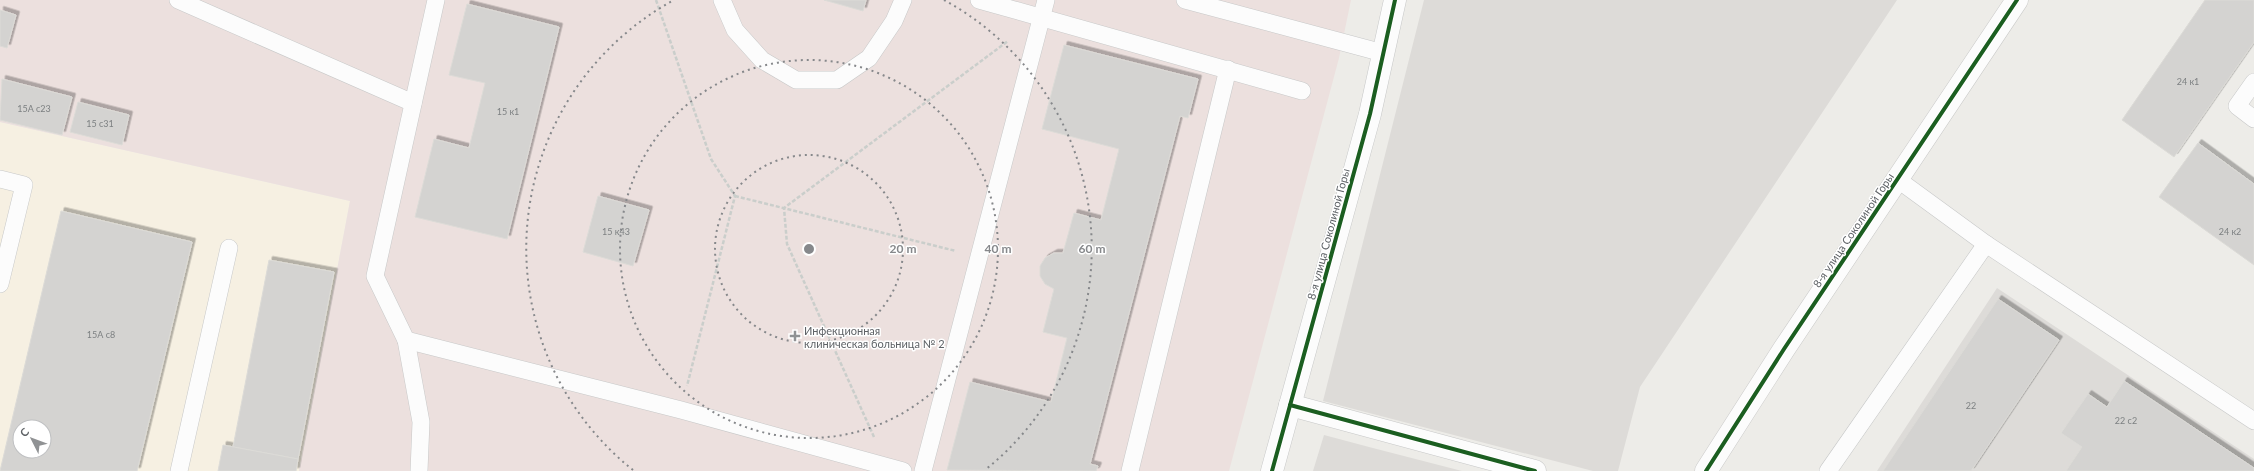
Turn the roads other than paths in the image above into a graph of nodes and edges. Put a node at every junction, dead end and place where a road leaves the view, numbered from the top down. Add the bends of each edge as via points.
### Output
1 (178, 0) edge
2 (436, 0) edge
3 (722, 0) edge
4 (903, 0) edge
5 (979, 0) edge
6 (1185, 0) edge
7 (1395, 0) edge
8 (2017, 0) edge
9 (1044, 8) edge
10 (1383, 53) junction
11 (1228, 69) junction
12 (2254, 82) edge
13 (1302, 90) dead end
14 (413, 103) junction
15 (2254, 118) edge
16 (0, 178) edge
17 (1897, 179) junction
18 (1986, 244) junction
19 (229, 248) dead end
20 (0, 284) edge
21 (406, 340) junction
22 (1290, 405) junction
23 (2254, 421) edge
24 (178, 471) edge
25 (419, 471) edge
26 (903, 471) edge
27 (923, 471) edge
28 (1130, 471) edge
29 (1272, 471) edge
30 (1534, 471) edge
31 (1706, 471) edge
32 (1828, 471) edge

1 - 14 lane
2 - 14 lane
3 - 4 lane via 735,30 762,60 796,80 837,80 869,58 894,21
5 - 9 lane
6 - 10 lane
7 - 10 street, 8-я улица Соколиной Горы
8 - 17 street, 8-я улица Соколиной Горы
9 - 11 lane
9 - 27 lane
10 - 22 street, 8-я улица Соколиной Горы via 1370,114
11 - 13 lane
11 - 28 lane
12 - 15 lane via 2237,106
14 - 21 lane via 375,276
16 - 20 lane via 24,185
17 - 18 lane
17 - 31 street, 8-я улица Соколиной Горы
18 - 23 lane
18 - 32 lane
19 - 24 lane
21 - 25 lane via 421,422
21 - 26 lane via 681,410
22 - 29 street, 8-я улица Соколиной Горы
22 - 30 street

